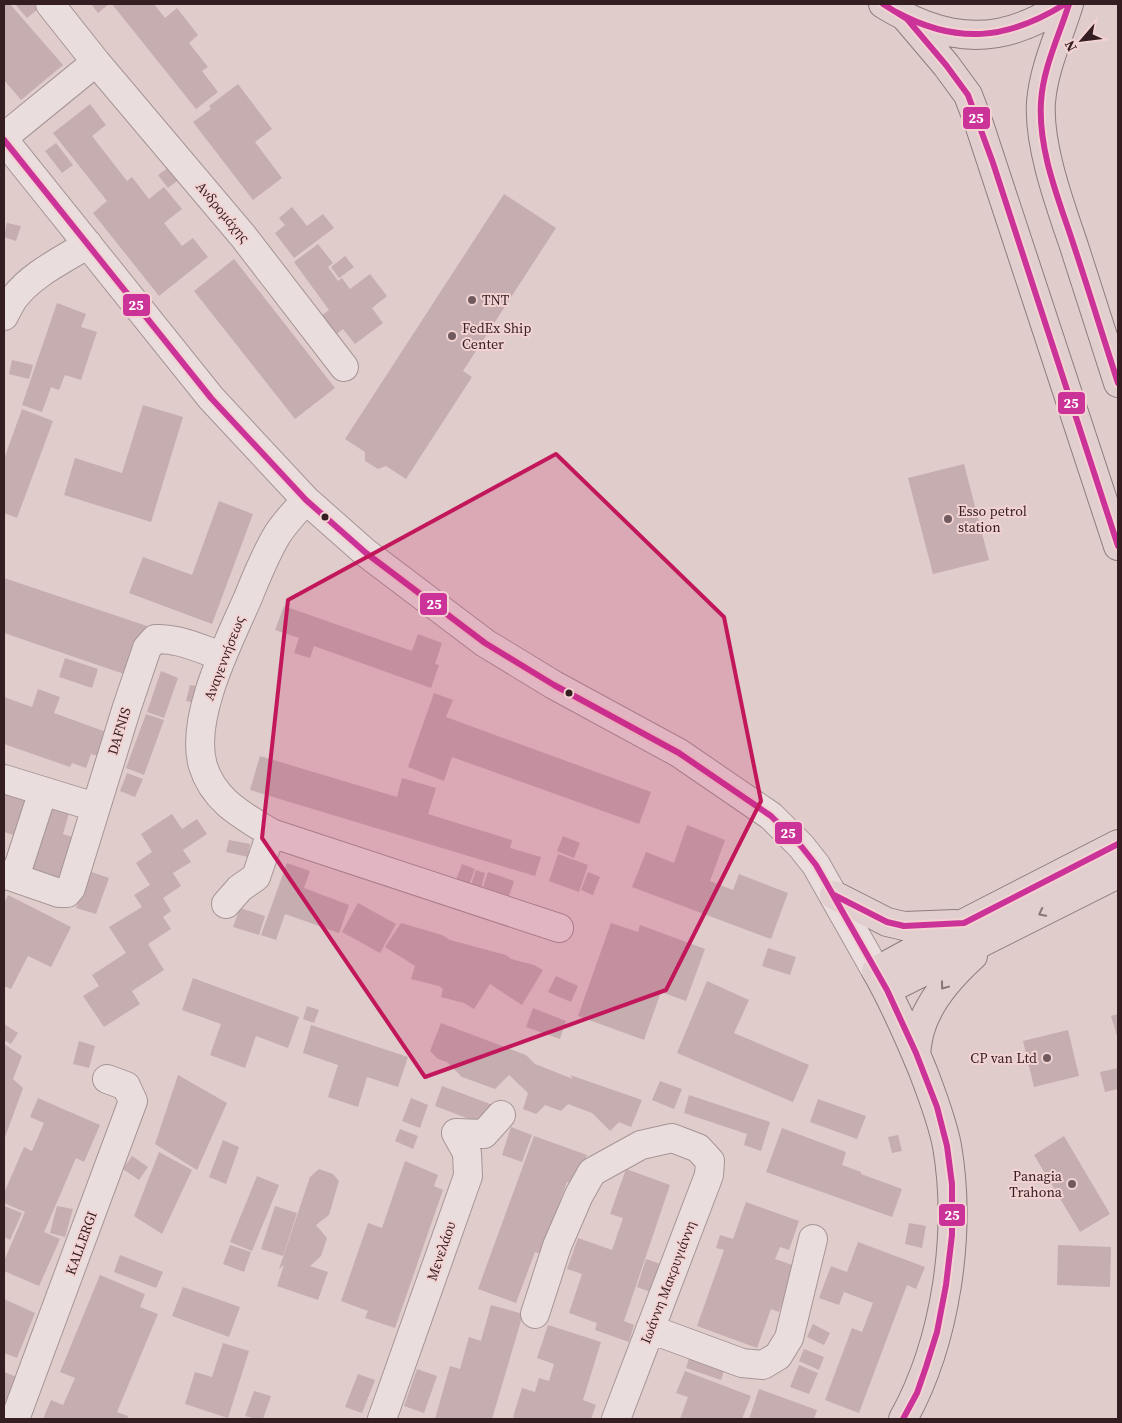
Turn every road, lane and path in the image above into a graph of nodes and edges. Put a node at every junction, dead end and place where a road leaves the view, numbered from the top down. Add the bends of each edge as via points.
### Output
1 (50, 4) edge
2 (883, 4) edge
3 (1067, 4) edge
4 (907, 19) junction
5 (96, 62) junction
6 (4, 138) edge
7 (88, 244) junction
8 (4, 316) edge
9 (344, 367) dead end
10 (1118, 383) edge
11 (306, 500) junction
12 (1118, 546) edge
13 (222, 656) junction
14 (4, 779) edge
15 (43, 791) junction
16 (95, 807) junction
17 (271, 833) junction
18 (1118, 844) edge
19 (1118, 874) edge
20 (9, 875) edge
21 (834, 894) junction
22 (226, 904) dead end
23 (964, 923) junction
24 (559, 928) dead end
25 (990, 939) junction
26 (882, 980) junction
27 (916, 1054) junction
28 (107, 1079) dead end
29 (501, 1116) dead end
30 (813, 1239) dead end
31 (535, 1314) dead end
32 (650, 1329) junction
33 (15, 1419) edge
34 (382, 1419) edge
35 (616, 1419) edge
36 (903, 1419) edge

1 - 5 street, Ανδρομάχης
2 - 4 main road
3 - 4 main road via 1024,26 979,34 953,34
3 - 10 main road via 1044,76 1043,130 1059,202
4 - 12 main road via 968,95
5 - 6 street
5 - 9 street, Ανδρομάχης via 243,236
6 - 7 street
7 - 8 street via 31,281 14,298
7 - 11 street via 211,398
11 - 13 street, Αναγεννήσεως via 277,534
11 - 21 street via 366,553 485,643 554,685 679,753 771,816 811,858
13 - 16 street, DAFNIS via 166,638 155,639 147,648
13 - 17 street, Αναγεννήσεως via 200,738 203,765 216,791 235,811
14 - 15 street
15 - 16 street
15 - 20 street
16 - 20 street, DAFNIS via 67,893
17 - 22 street via 256,877 240,888
17 - 24 street, Αναγεννήσεως
18 - 23 main road
19 -> 25 main road
21 - 23 main road via 887,922 904,926
21 - 26 street
23 - 26 main road
25 - 26 main road
25 -> 27 main road via 940,990 924,1018
26 - 27 main road
27 - 36 main road via 937,1107 947,1146 952,1184 952,1235 937,1332 916,1393
28 - 33 street, KALLERGI via 126,1086 133,1101
29 - 34 street, Μενελάου via 484,1134 456,1133 466,1153 468,1176
30 - 32 street via 789,1338 778,1356 763,1365 742,1363
31 - 32 street, Ιωάννη Μακρυγιάννη via 557,1246 592,1172 641,1145 672,1138 698,1148 710,1161 709,1175
32 - 35 street, Ιωάννη Μακρυγιάννη

